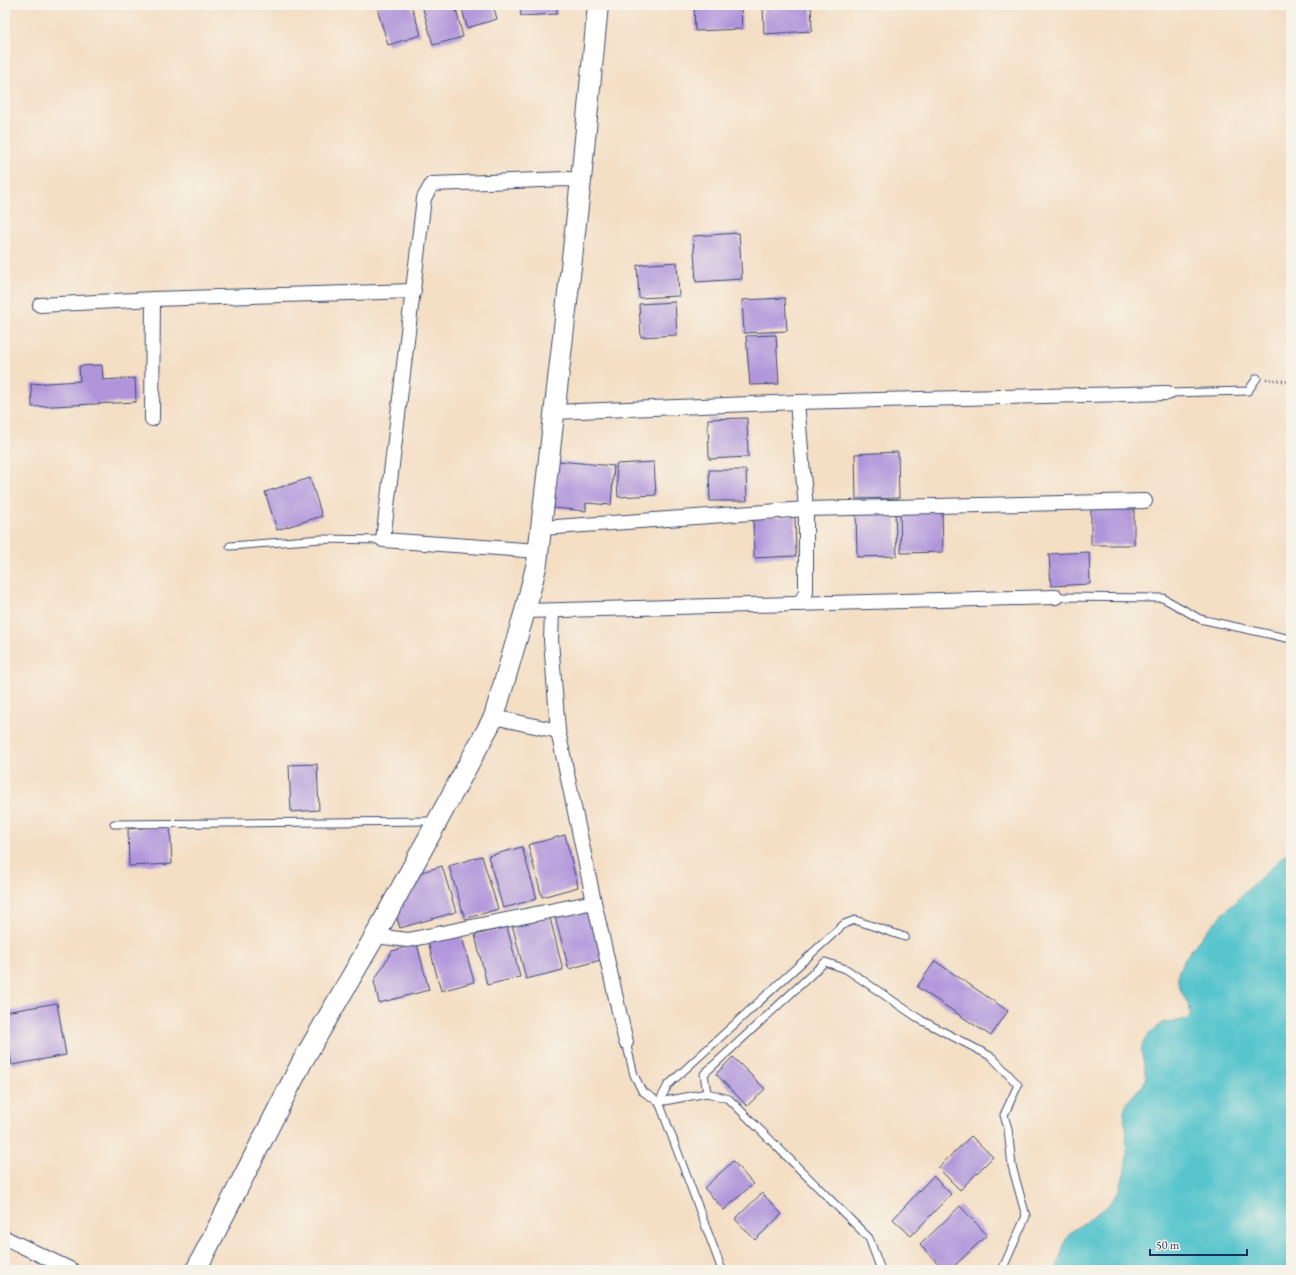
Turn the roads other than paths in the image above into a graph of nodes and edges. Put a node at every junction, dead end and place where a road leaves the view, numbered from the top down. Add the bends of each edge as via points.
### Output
1 (598, 5) edge
2 (581, 180) junction
3 (414, 291) junction
4 (153, 299) junction
5 (40, 305) dead end
6 (1257, 378) road end
7 (1168, 393) joint
8 (797, 402) junction
9 (554, 412) junction
10 (152, 419) dead end
11 (1145, 501) dead end
12 (806, 509) junction
13 (542, 528) junction
14 (384, 540) junction
15 (230, 546) dead end
16 (539, 551) junction
17 (1056, 597) joint
18 (800, 604) junction
19 (552, 611) junction
20 (526, 612) junction
21 (1291, 639) edge
22 (494, 717) junction
23 (558, 731) junction
24 (437, 821) junction
25 (114, 824) dead end
26 (594, 902) junction
27 (376, 936) junction
28 (904, 937) dead end
29 (626, 1042) joint
30 (707, 1093) junction
31 (659, 1102) junction
32 (5, 1238) edge
33 (72, 1270) edge
34 (196, 1270) edge
35 (722, 1270) edge
36 (881, 1270) edge
37 (1002, 1270) edge

1 - 2 main road
2 - 3 street via 432,184 424,198
2 - 9 main road
3 - 4 street
3 - 14 street
4 - 5 street
4 - 10 street
6 - 7 lane via 1248,391
7 - 8 street
8 - 9 street
8 - 12 street
9 - 13 main road
11 - 12 street
12 - 13 street
12 - 18 street via 806,592
13 - 16 main road
14 - 15 lane via 322,540
14 - 16 street
16 - 20 main road
17 - 18 street
17 - 21 lane via 1164,598 1200,619
18 - 19 street
19 - 20 street
19 - 23 street via 551,640
20 - 22 main road
22 - 23 street
22 - 24 main road
23 - 26 street
24 - 25 lane
24 - 27 main road
26 - 27 street via 408,940
26 - 29 street
27 - 34 main road via 302,1062
28 - 31 lane via 855,920 844,924 668,1085
29 - 31 lane via 634,1075 642,1091
30 - 31 lane
30 - 36 lane via 729,1099 864,1232 869,1238
30 - 37 lane via 704,1074 825,962 846,969 921,1020 992,1057 1018,1085 1004,1115 1012,1166 1026,1216
31 - 35 lane
32 - 33 street

